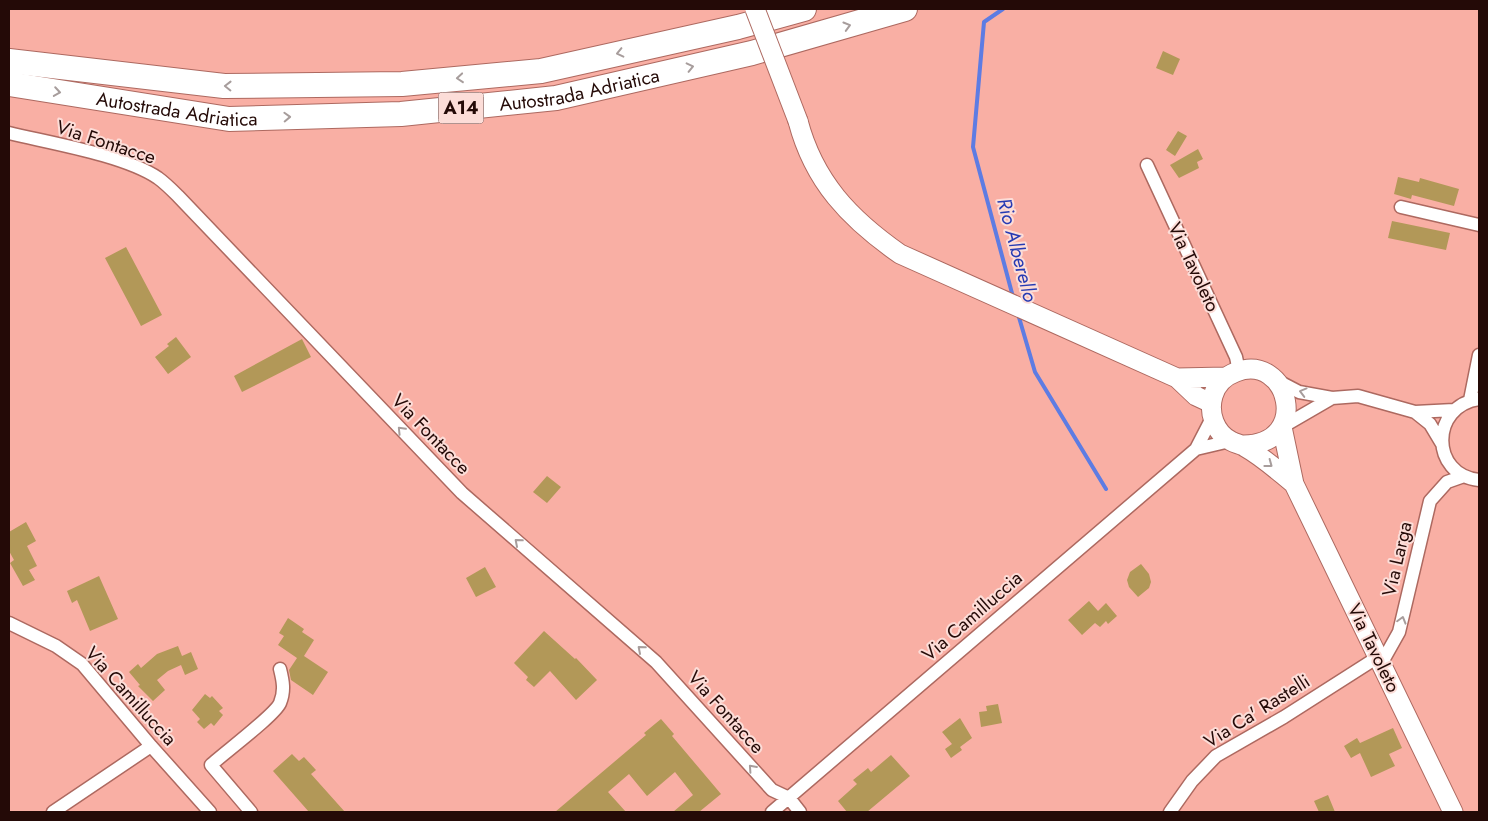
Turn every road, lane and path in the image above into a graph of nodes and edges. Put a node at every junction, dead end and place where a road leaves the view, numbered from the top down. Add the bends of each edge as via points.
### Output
1 (755, 9) edge
2 (804, 9) edge
3 (905, 9) edge
4 (9, 61) edge
5 (9, 84) edge
6 (9, 133) edge
7 (1147, 165) dead end
8 (1400, 207) dead end
9 (1479, 225) edge
10 (1479, 362) edge
11 (1232, 374) junction
12 (1177, 378) junction
13 (1276, 380) junction
14 (1332, 398) junction
15 (1475, 399) edge
16 (1454, 410) junction
17 (1212, 411) junction
18 (1415, 412) junction
19 (1282, 427) junction
20 (1237, 443) junction
21 (1442, 444) junction
22 (1196, 449) junction
23 (1464, 476) junction
24 (1479, 480) edge
25 (1294, 484) junction
26 (9, 624) edge
27 (1380, 661) junction
28 (280, 669) dead end
29 (150, 746) junction
30 (789, 798) junction
31 (54, 812) edge
32 (210, 812) edge
33 (251, 812) edge
34 (772, 812) edge
35 (800, 812) edge
36 (1170, 812) edge
37 (1453, 812) edge

1 - 12 main road, bridge via 812,160 828,187 868,232 900,254
2 -> 4 highway, Autostrada Adriatica / A14 via 541,71 402,84 224,86
5 -> 3 highway, Autostrada Adriatica / A14 via 229,119 401,114 556,98 752,53
30 -> 6 street, Via Fontacce via 772,790 656,662 462,493 185,203 157,178 86,151
7 - 11 street, Via Tavoleto via 1236,357
8 - 9 street
10 - 15 street
11 - 12 main road
11 - 13 main road via 1252,370
11 - 17 main road via 1213,393
12 - 17 main road
14 -> 13 street via 1299,392
13 - 19 main road via 1287,404
14 - 18 street via 1358,396
14 - 19 street
15 - 16 street
16 - 18 street
16 - 21 street via 1442,430
17 - 20 main road via 1222,435
17 - 22 street, Via Camilluccia
18 - 21 street via 1430,424
19 - 20 main road via 1266,442
19 - 25 main road, Via Tavoleto
20 - 22 street, Via Camilluccia
20 -> 25 main road, Via Tavoleto
21 - 23 street via 1445,457
22 - 30 street, Via Camilluccia
23 - 24 street
27 -> 23 street, Via Larga via 1399,632 1430,501 1447,482
25 - 27 main road, Via Tavoleto
26 - 29 street, Via Camilluccia via 56,646 82,664
27 - 36 street, Via Ca' Rastelli via 1216,756 1192,781
27 - 37 main road, Via Tavoleto
28 - 33 street via 284,685 280,705 210,765
29 - 31 street
29 - 32 street, Via Camilluccia
30 - 34 street, Via Camilluccia
30 - 35 street, Via Fontacce

